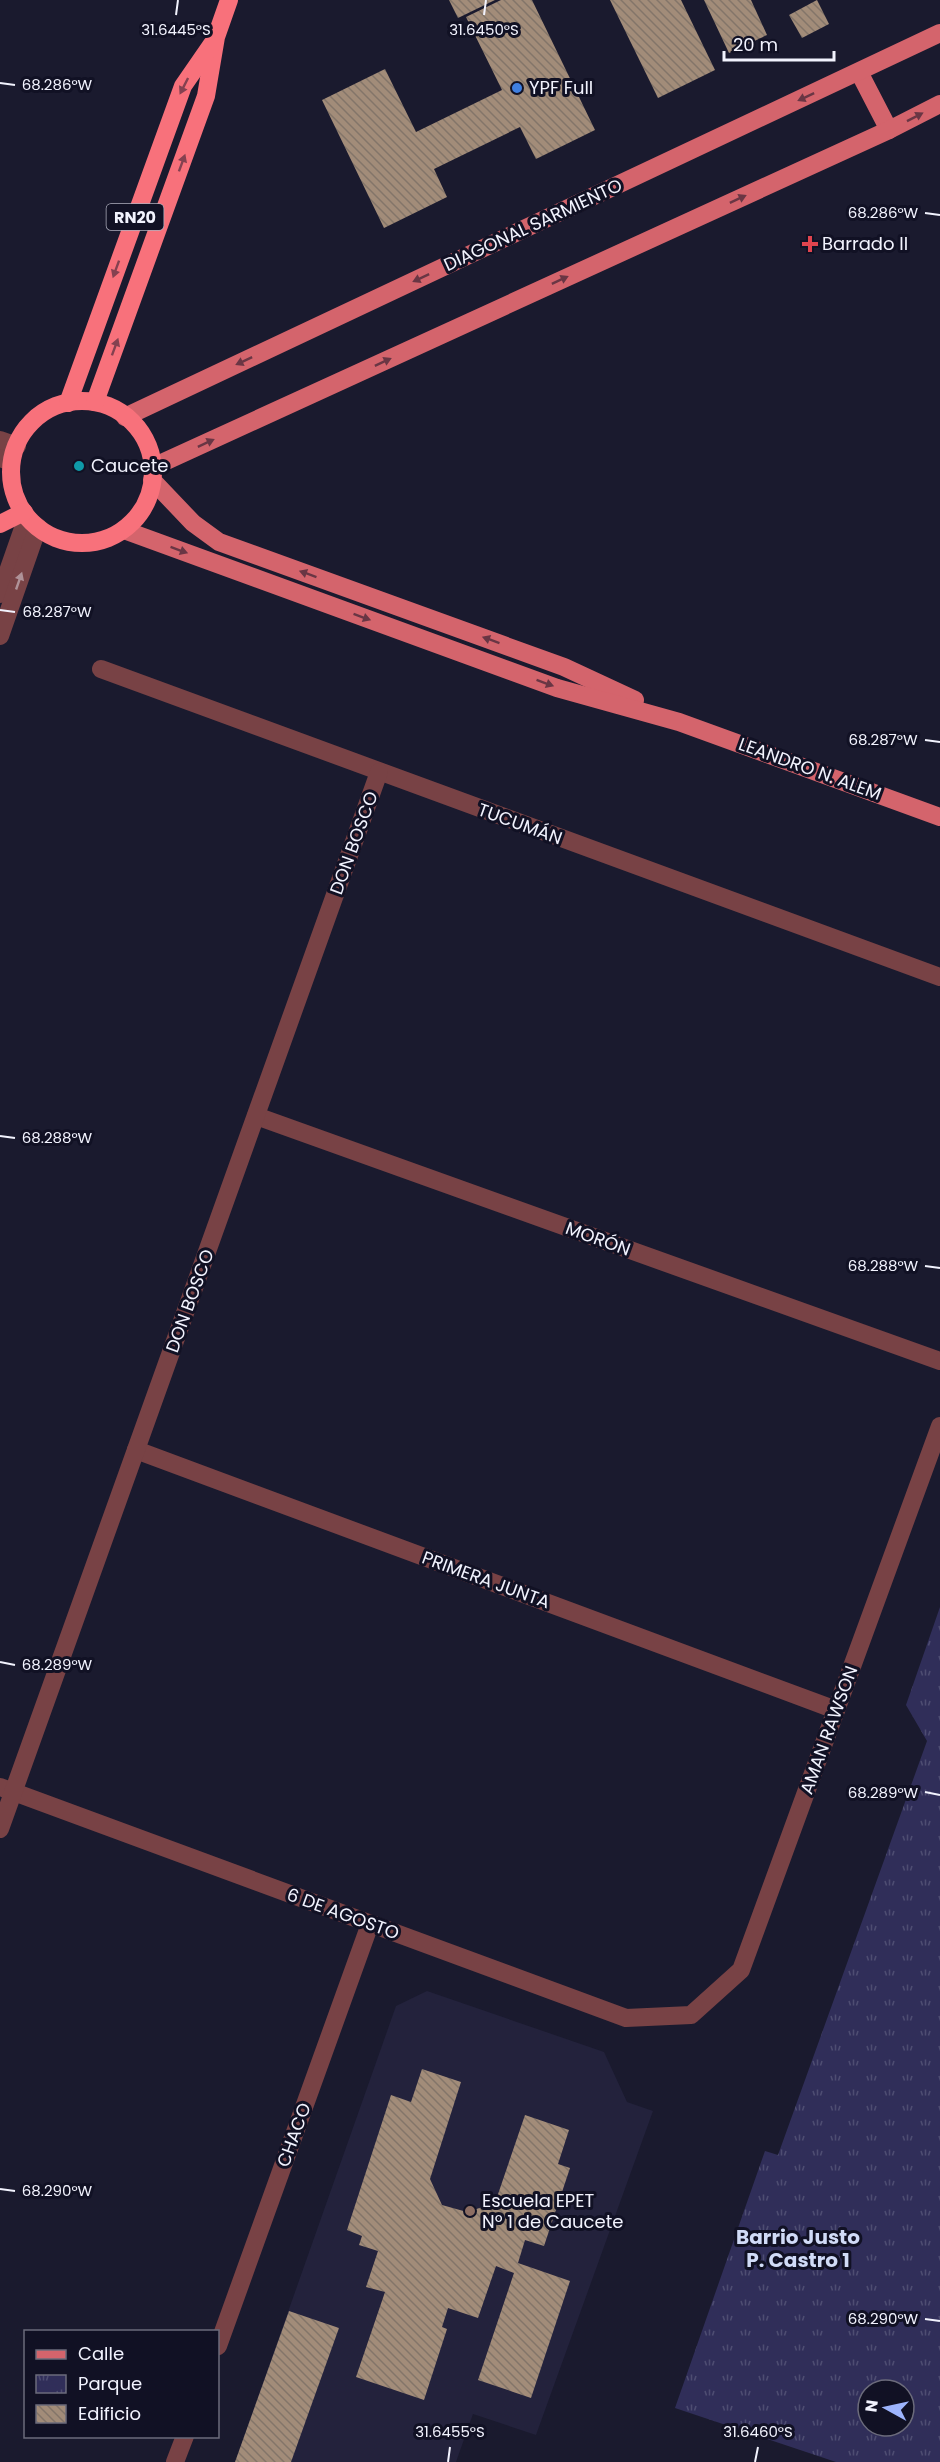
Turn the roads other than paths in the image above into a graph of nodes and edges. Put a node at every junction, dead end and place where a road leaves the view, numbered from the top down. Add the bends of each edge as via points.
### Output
1 (229, 0) edge
2 (940, 33) edge
3 (216, 37) junction
4 (859, 72) junction
5 (940, 104) edge
6 (890, 130) junction
7 (96, 402) junction
8 (68, 403) junction
9 (125, 417) junction
10 (7, 451) edge
11 (152, 474) junction
12 (7, 494) edge
13 (30, 519) junction
14 (0, 524) edge
15 (124, 530) junction
16 (0, 594) edge
17 (0, 636) edge
18 (101, 669) dead end
19 (680, 722) junction
20 (379, 772) junction
21 (940, 817) edge
22 (940, 977) edge
23 (256, 1116) junction
24 (940, 1361) edge
25 (940, 1426) edge
26 (136, 1450) junction
27 (836, 1710) junction
28 (7, 1789) edge
29 (0, 1829) edge
30 (370, 1924) junction
31 (691, 2015) joint
32 (219, 2343) edge
33 (184, 2438) edge
34 (175, 2462) edge

1 - 3 highway, RN20
2 - 4 main road, DIAGONAL SARMIENTO
7 -> 3 highway, RN20 via 206,96
3 -> 8 highway, RN20 via 183,86
4 - 6 main road
4 -> 9 main road, DIAGONAL SARMIENTO
6 -> 5 main road
11 -> 6 main road
7 - 8 highway
7 - 9 highway
8 - 10 highway via 51,408 32,421
9 - 11 highway via 135,424 147,444
10 - 12 highway
11 - 15 highway via 151,491 140,513
19 -> 11 main road via 564,667 219,542 193,523
12 - 13 highway
13 - 14 highway
13 - 15 highway via 55,538 78,543 102,541
13 - 16 street
17 -> 13 street
15 -> 19 main road via 557,688
18 - 20 street, TUCUMÁN
19 - 21 main road, LEANDRO N. ALEM
20 - 22 street, TUCUMÁN
20 - 23 street, DON BOSCO
23 - 24 street, MORÓN
23 - 26 street, DON BOSCO
25 - 27 street, AMAN RAWSON
26 - 27 street, PRIMERA JUNTA
26 - 28 street, DON BOSCO
27 - 31 street, AMAN RAWSON via 741,1970
28 - 29 street, DON BOSCO
28 - 30 street, 6 DE AGOSTO
30 - 31 street, 6 DE AGOSTO via 626,2018
30 - 32 street, CHACO
33 - 34 street

